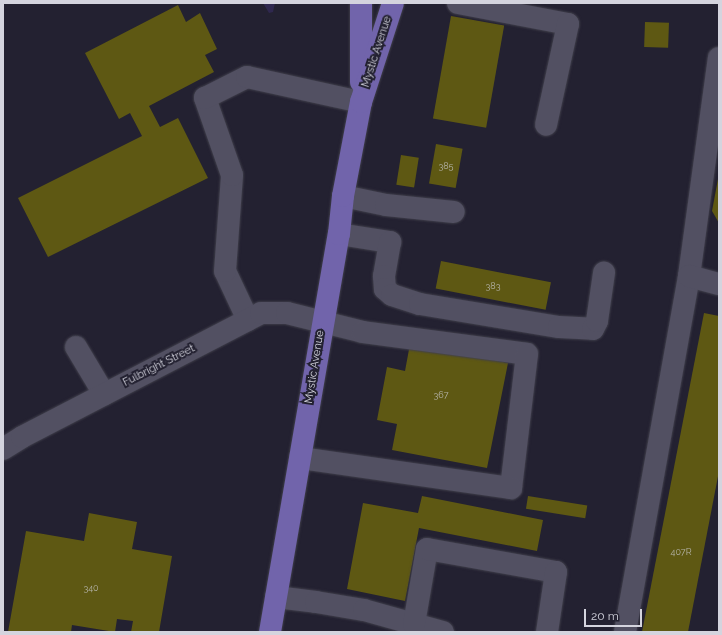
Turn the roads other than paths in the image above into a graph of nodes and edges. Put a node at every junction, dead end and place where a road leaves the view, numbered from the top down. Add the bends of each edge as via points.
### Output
1 (361, 3) edge
2 (394, 3) edge
3 (458, 3) edge
4 (719, 58) edge
5 (361, 102) junction
6 (546, 125) dead end
7 (343, 196) junction
8 (454, 212) dead end
9 (339, 234) junction
10 (604, 273) dead end
11 (689, 276) junction
12 (719, 284) edge
13 (248, 320) junction
14 (323, 321) junction
15 (76, 347) dead end
16 (104, 394) junction
17 (3, 449) edge
18 (300, 458) junction
19 (276, 597) junction
20 (414, 624) junction
21 (270, 632) edge
22 (443, 632) edge
23 (547, 632) edge
24 (625, 632) edge

1 - 5 main road, Mystic Avenue
2 - 5 main road, Mystic Avenue
3 - 6 street via 568,24
4 - 11 street
5 - 7 main road, Mystic Avenue
5 - 13 street via 248,77 205,98 232,174 225,271
7 - 8 street
7 - 9 main road, Mystic Avenue
9 - 10 street via 390,242 384,276 385,289 392,295 420,304 559,327 593,329 597,321
9 - 14 main road, Mystic Avenue
11 - 12 street
11 - 24 street
13 - 14 street, Fulbright Street via 261,312 287,313
13 - 16 street, Fulbright Street
14 - 18 main road, Mystic Avenue
14 - 18 street, Fulbright Street via 363,332 527,354 511,488
15 - 16 street
16 - 17 street, Fulbright Street
18 - 19 main road, Mystic Avenue
19 - 20 street via 364,610
19 - 21 main road, Mystic Avenue
20 - 22 street
20 - 23 street via 427,549 556,572

